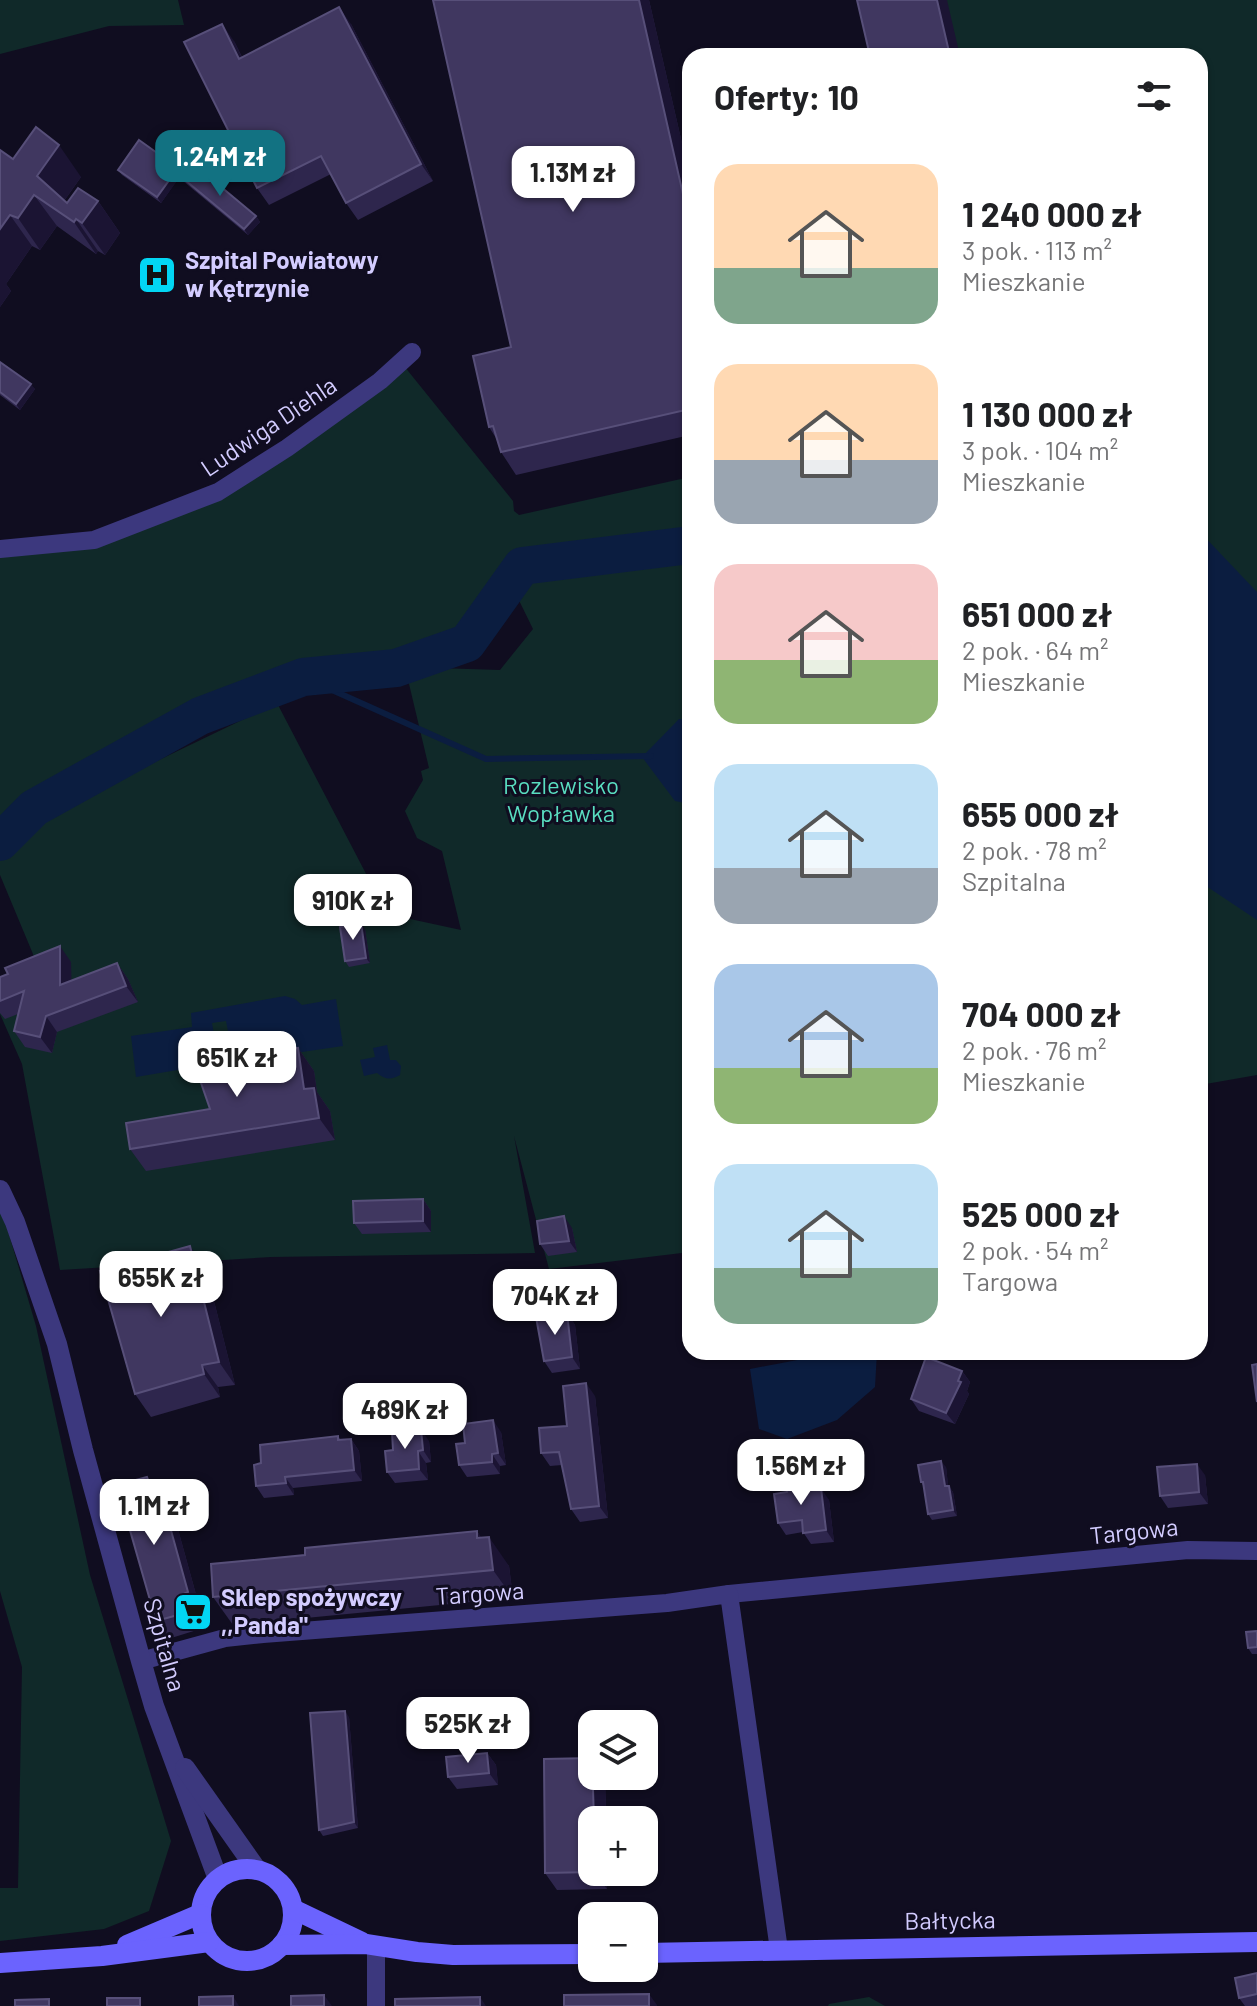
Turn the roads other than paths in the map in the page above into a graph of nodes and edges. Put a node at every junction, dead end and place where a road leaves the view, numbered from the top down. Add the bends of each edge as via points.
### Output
1 (412, 352) dead end
2 (0, 549) edge
3 (0, 1190) edge
4 (1257, 1551) edge
5 (729, 1594) junction
6 (141, 1661) junction
7 (170, 1746) junction
8 (257, 1870) junction
9 (218, 1879) junction
10 (293, 1909) junction
11 (200, 1914) junction
12 (209, 1942) junction
13 (1257, 1942) edge
14 (282, 1945) junction
15 (371, 1945) junction
16 (779, 1950) junction
17 (658, 1953) edge
18 (578, 1954) edge
19 (102, 1956) junction
20 (0, 1963) edge
21 (376, 2006) edge

1 - 2 street, Ludwiga Diehla via 380,381 218,492 94,540
3 - 6 street, Szpitalna via 57,1344
4 - 5 street, Targowa via 1188,1550
5 - 6 street, Targowa via 225,1638
5 - 16 street
6 - 7 street, Szpitalna
7 - 8 street, Szpitalna
7 - 9 street, Szpitalna
8 - 9 main road via 236,1870
8 - 10 main road via 281,1884
9 - 11 main road via 205,1895
10 - 14 main road
10 - 15 main road
11 - 12 main road
11 - 19 main road
12 - 14 main road via 219,1952 244,1961 271,1955
12 - 19 main road
13 - 16 main road, Bałtycka
14 - 15 main road
15 - 18 main road via 453,1955
15 - 21 street
16 - 17 main road, Bałtycka
19 - 20 main road

